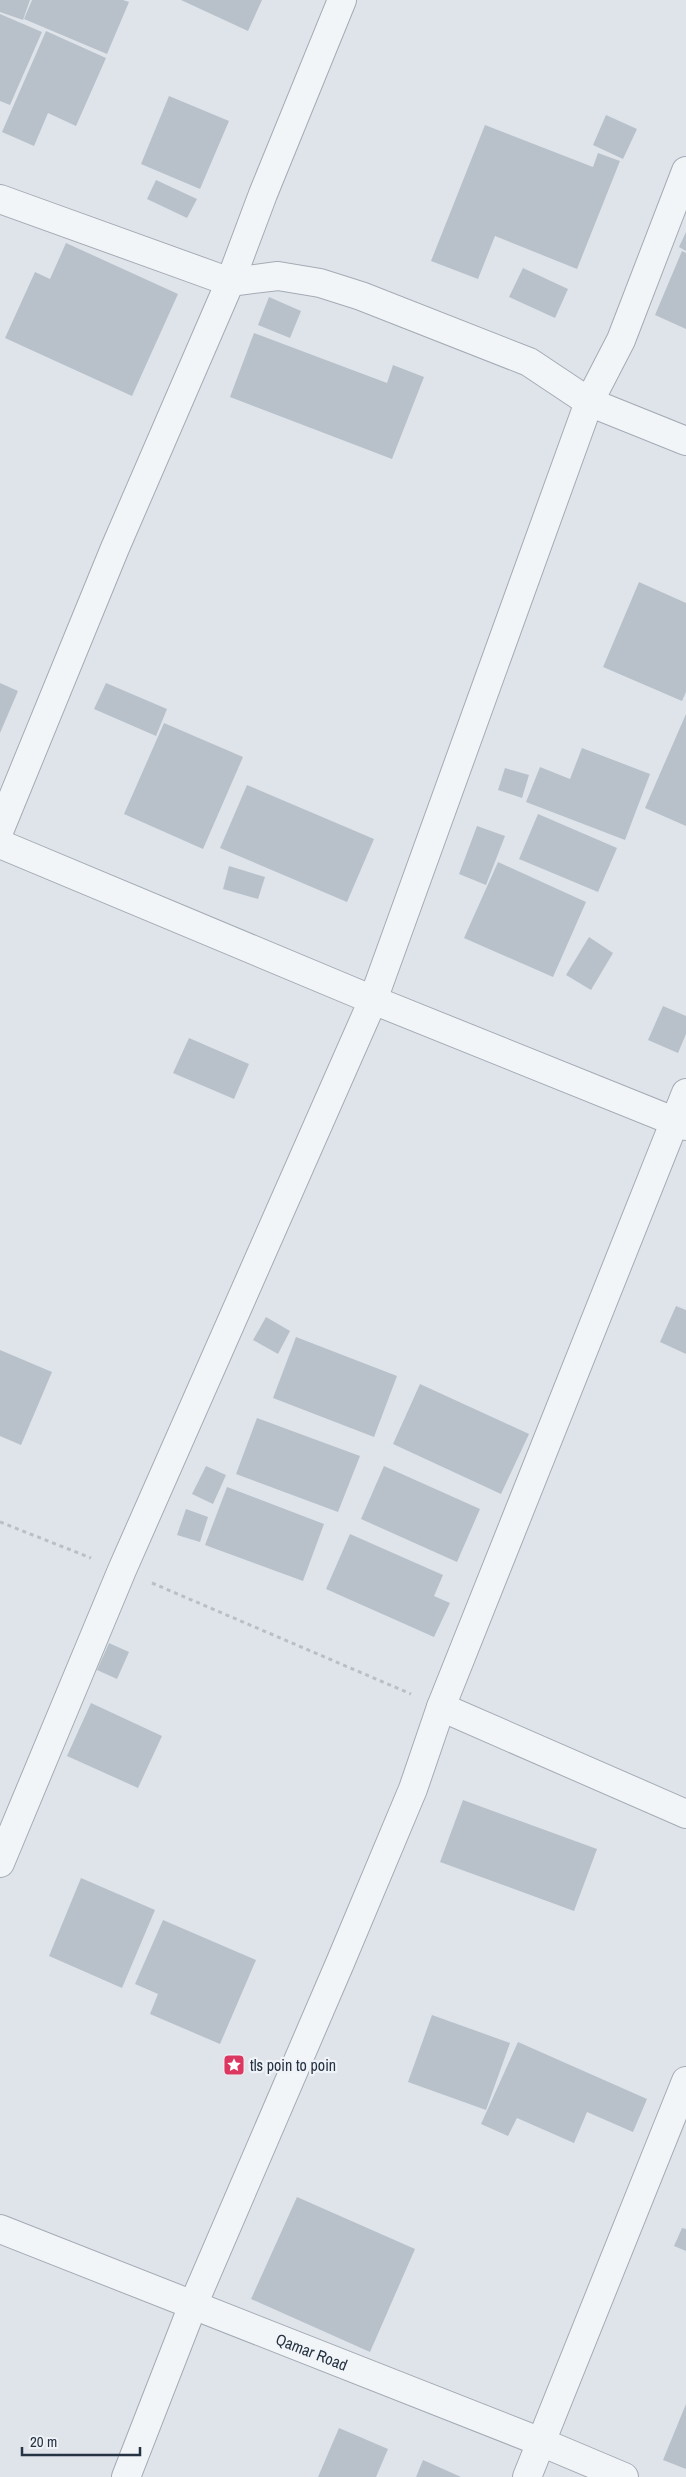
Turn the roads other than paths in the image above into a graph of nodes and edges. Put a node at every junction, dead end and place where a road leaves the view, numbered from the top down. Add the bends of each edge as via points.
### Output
1 (342, 0) edge
2 (686, 171) edge
3 (0, 199) edge
4 (230, 282) junction
5 (589, 402) junction
6 (686, 441) edge
7 (0, 829) edge
8 (0, 844) edge
9 (374, 1000) junction
10 (686, 1093) edge
11 (680, 1123) edge
12 (441, 1707) junction
13 (686, 1814) edge
14 (0, 1863) edge
15 (686, 2081) edge
16 (0, 2229) edge
17 (193, 2305) junction
18 (542, 2442) junction
19 (126, 2477) edge
20 (527, 2477) edge
21 (624, 2477) edge

1 - 4 street
2 - 5 street via 621,340
3 - 4 street
4 - 5 street via 278,276 320,283 361,296 529,362
4 - 7 street via 119,539
5 - 6 street
5 - 9 street
8 - 9 street
9 - 11 street
9 - 14 street via 122,1570
10 - 11 street
11 - 12 street
12 - 13 street
12 - 17 street via 409,1798
15 - 18 street
16 - 17 street, Qamar Road
17 - 18 street, Qamar Road
17 - 19 street
18 - 20 street
18 - 21 street, Qamar Road

